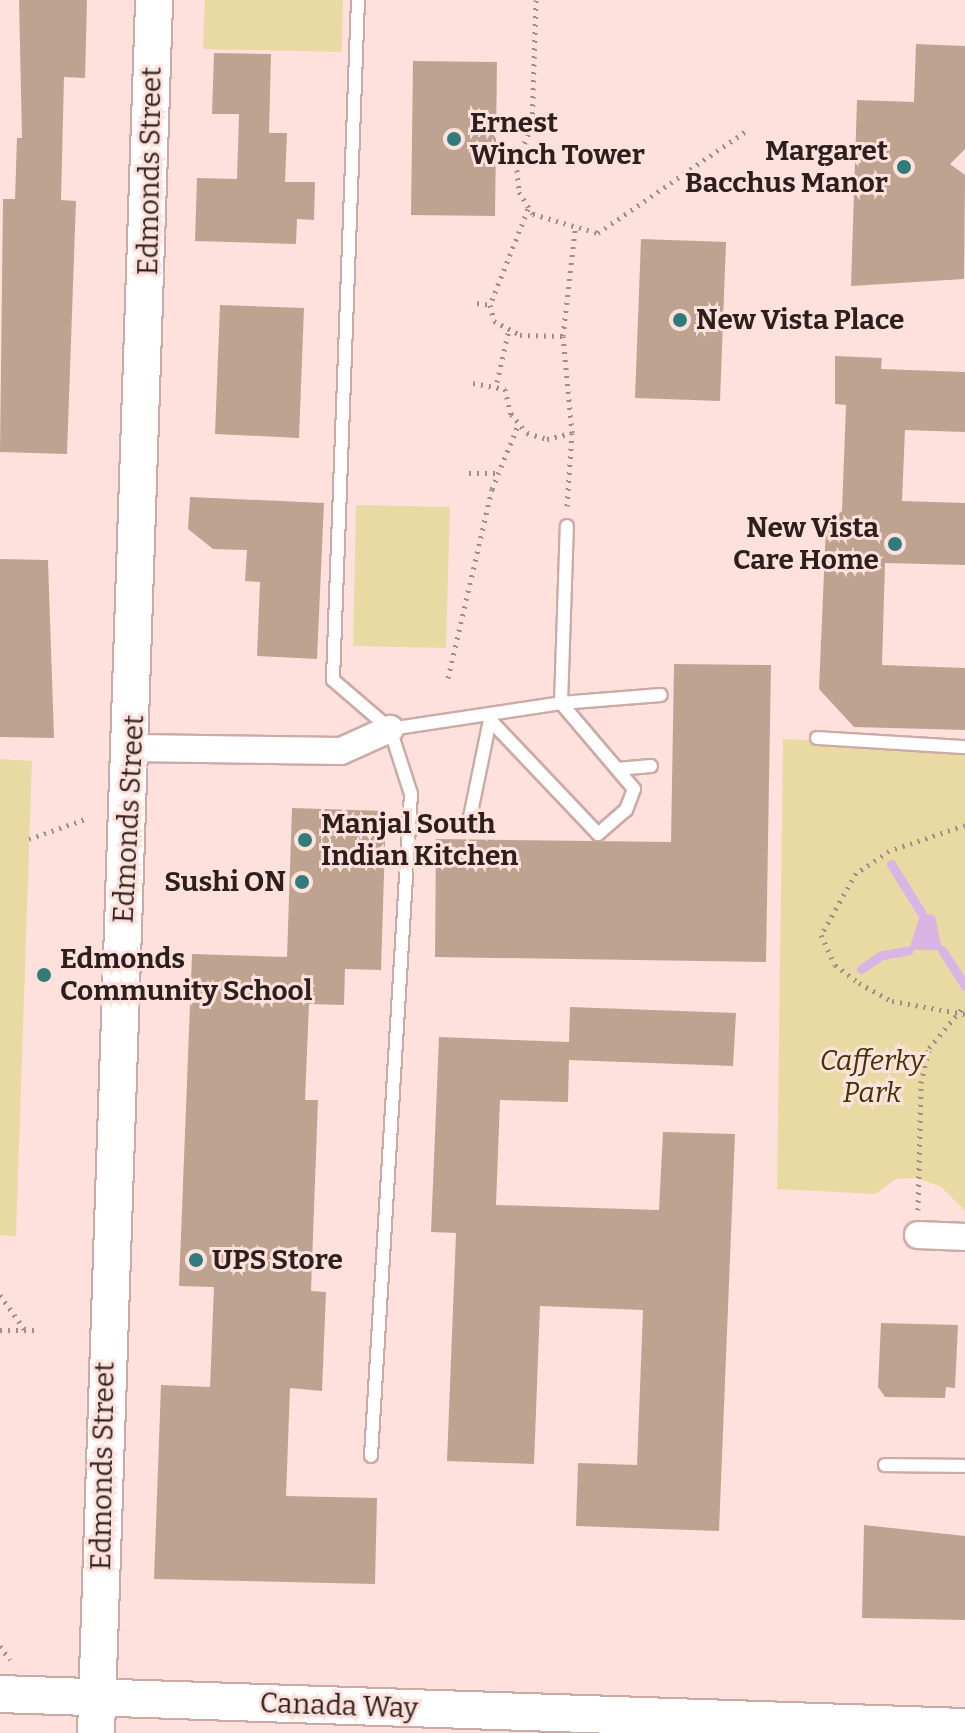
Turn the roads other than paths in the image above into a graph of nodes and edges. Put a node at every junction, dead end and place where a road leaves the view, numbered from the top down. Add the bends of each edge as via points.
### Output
1 (154, 0) edge
2 (358, 0) edge
3 (567, 526) road end
4 (661, 695) dead end
5 (561, 703) junction
6 (490, 720) junction
7 (390, 729) junction
8 (817, 738) dead end
9 (965, 747) edge
10 (133, 748) junction
11 (651, 766) dead end
12 (617, 769) junction
13 (468, 827) dead end
14 (918, 1235) road end
15 (965, 1237) edge
16 (371, 1456) dead end
17 (885, 1465) dead end
18 (965, 1466) edge
19 (6, 1679) edge
20 (97, 1716) edge
21 (965, 1727) edge

1 - 10 street, Edmonds Street
2 - 7 lane via 333,680
3 - 5 lane
4 - 5 lane
5 - 6 lane
5 - 12 lane
6 - 7 lane
6 - 12 lane via 598,834 626,810 634,789
6 - 13 lane
7 - 10 street via 341,751
7 - 16 lane via 411,794
8 - 9 lane
10 - 20 street, Edmonds Street
11 - 12 lane
14 - 15 street
17 - 18 lane
19 - 20 street, Canada Way
20 - 21 street, Canada Way

